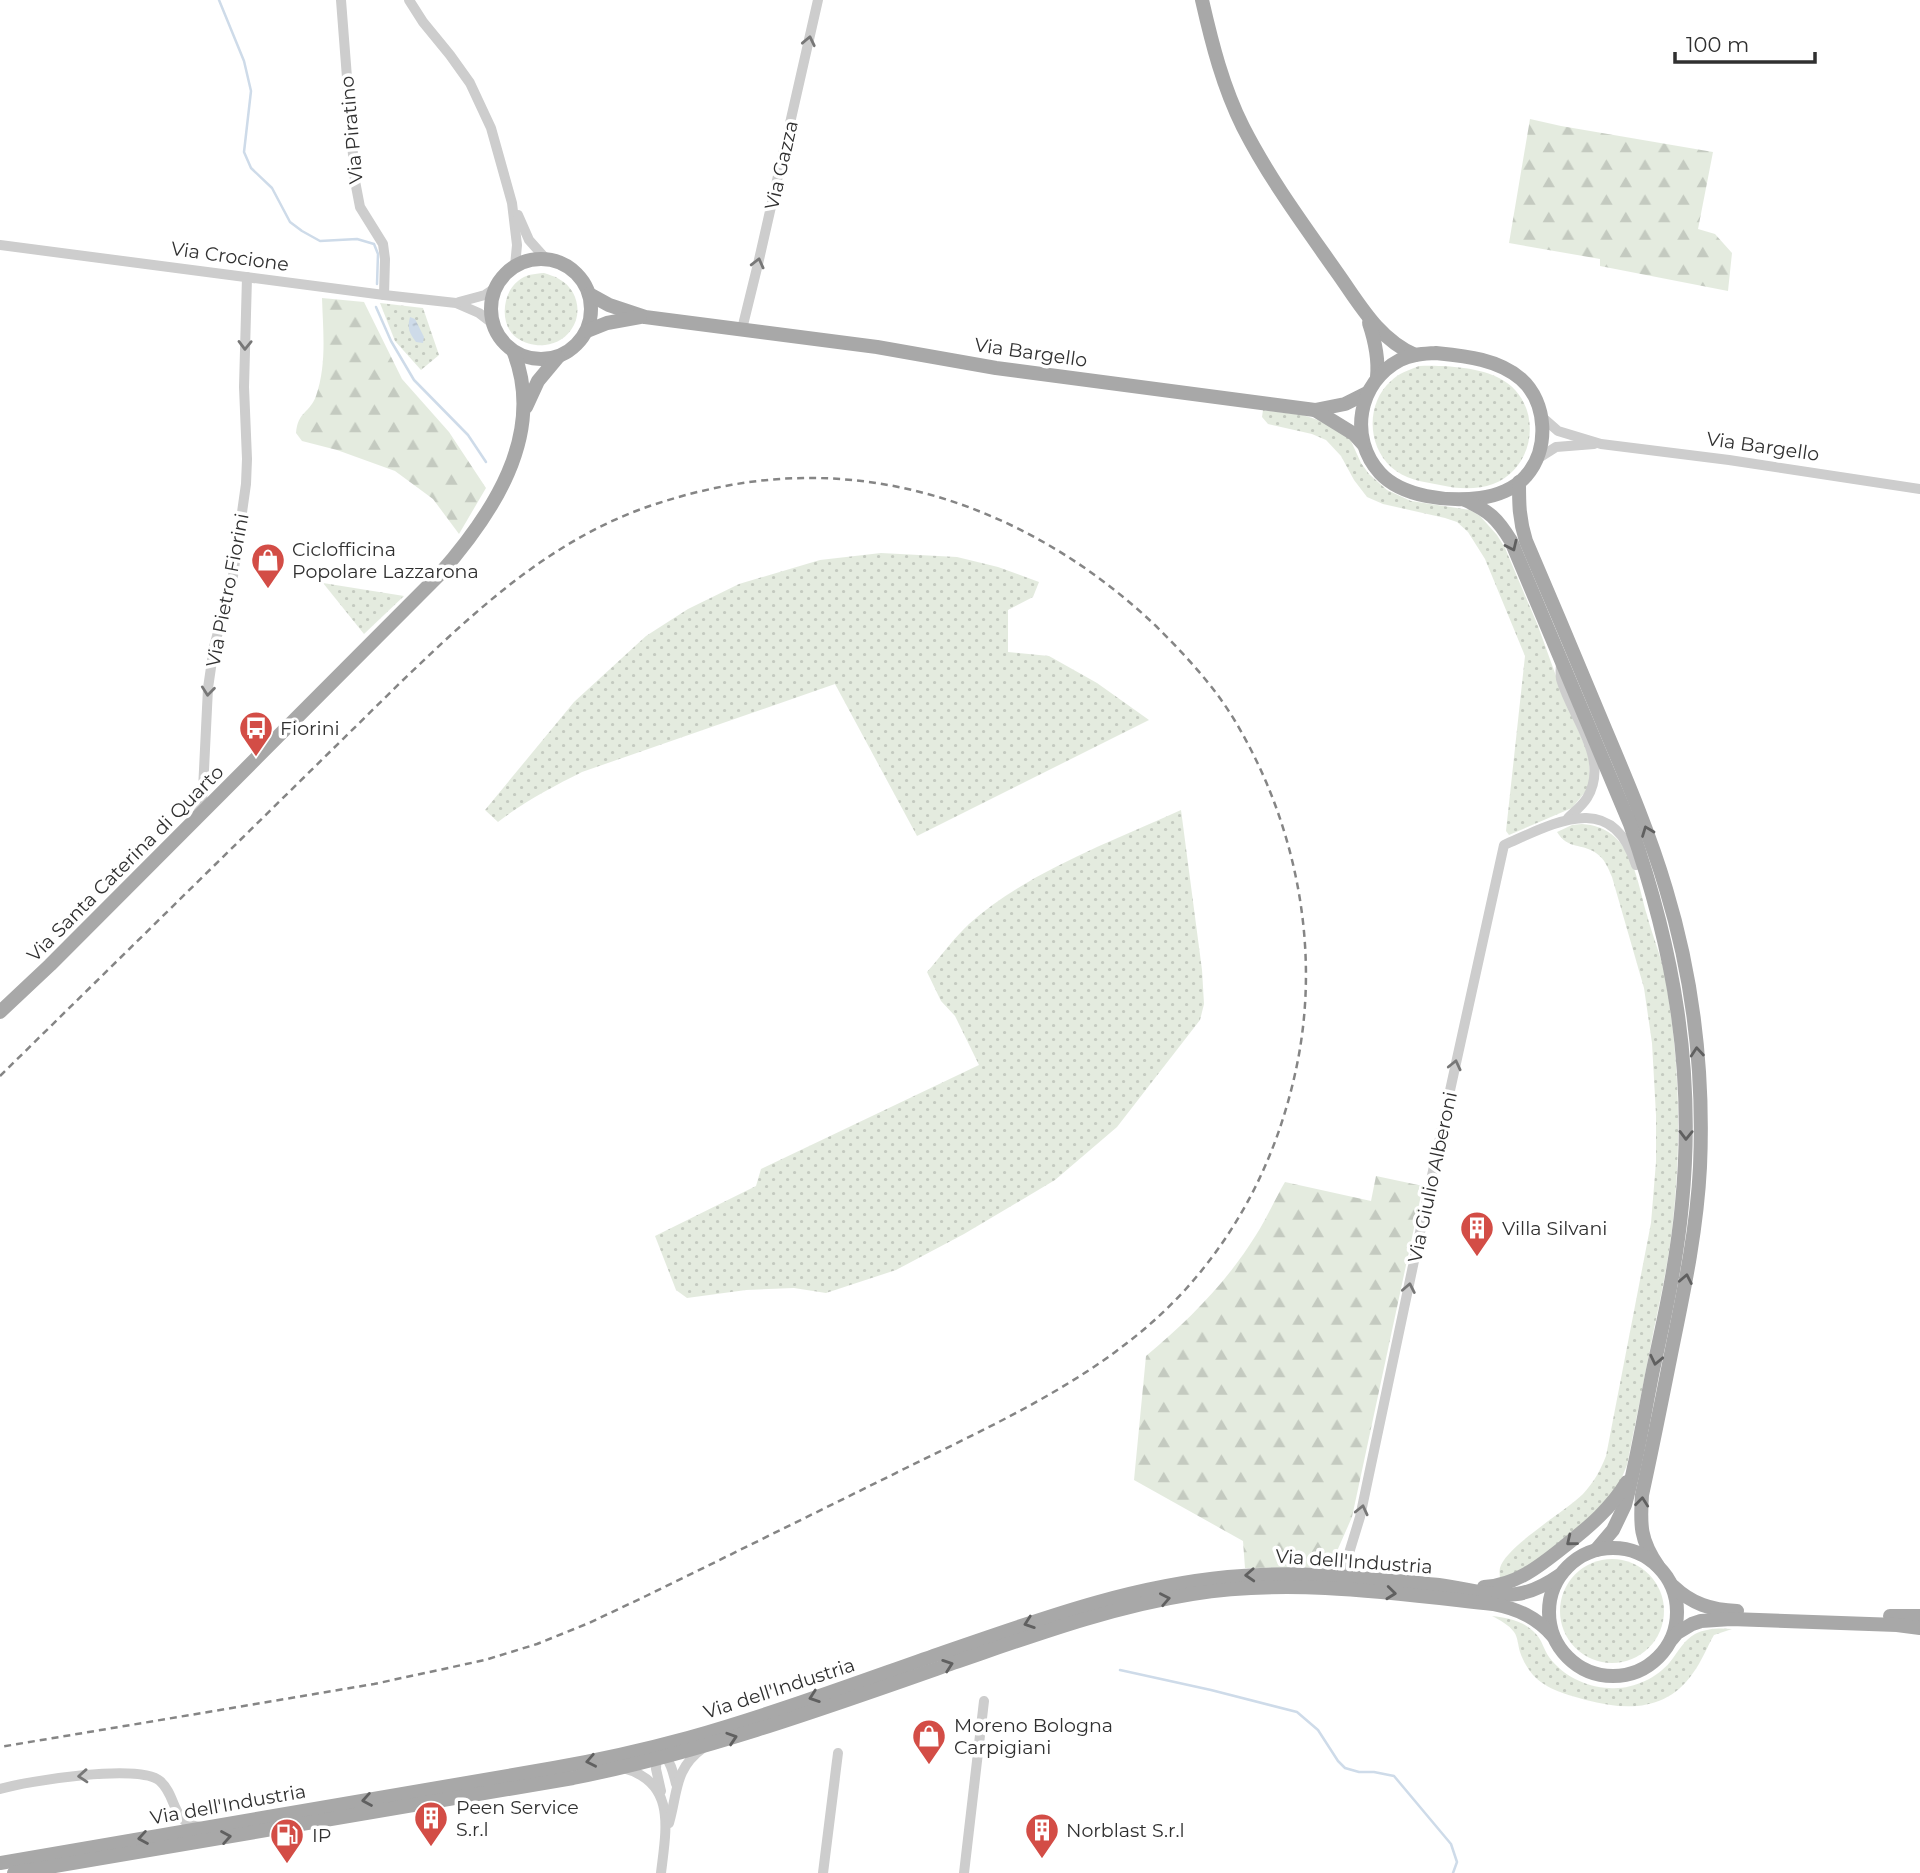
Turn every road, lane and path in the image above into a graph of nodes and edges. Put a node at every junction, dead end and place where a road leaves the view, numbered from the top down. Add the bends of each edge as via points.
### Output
1 (341, 0) edge
2 (409, 0) edge
3 (818, 0) edge
4 (1202, 0) edge
5 (512, 202) junction
6 (0, 245) edge
7 (546, 259) junction
8 (515, 266) junction
9 (247, 277) junction
10 (494, 289) junction
11 (589, 294) junction
12 (384, 295) junction
13 (456, 303) junction
14 (645, 317) junction
15 (1368, 318) junction
16 (492, 323) junction
17 (741, 329) junction
18 (587, 331) junction
19 (514, 353) junction
20 (1415, 355) junction
21 (558, 357) junction
22 (1377, 377) junction
23 (1367, 393) junction
24 (1315, 410) junction
25 (524, 411) junction
26 (1542, 417) junction
27 (1363, 444) junction
28 (1601, 444) junction
29 (1535, 461) junction
30 (1519, 482) junction
31 (1920, 489) edge
32 (1465, 500) junction
33 (1561, 659) junction
34 (196, 818) junction
35 (1568, 818) junction
36 (1668, 953) junction
37 (0, 1012) edge
38 (1633, 1473) junction
39 (1595, 1550) junction
40 (1658, 1566) junction
41 (1560, 1575) junction
42 (1342, 1576) junction
43 (1671, 1584) junction
44 (1465, 1588) junction
45 (1920, 1616) edge
46 (1920, 1628) edge
47 (1553, 1636) junction
48 (1670, 1643) junction
49 (984, 1701) dead end
50 (706, 1746) junction
51 (660, 1754) junction
52 (838, 1754) dead end
53 (621, 1768) junction
54 (676, 1786) junction
55 (0, 1789) edge
56 (663, 1801) junction
57 (207, 1827) junction
58 (666, 1832) junction
59 (0, 1863) edge
60 (13, 1873) edge
61 (661, 1873) edge
62 (823, 1873) edge
63 (964, 1873) edge

1 - 12 street, Via Piratino via 355,181 360,207 383,244
2 - 5 street via 470,83 491,128
17 -> 3 street, Via Gazza
4 - 15 main road via 1216,57 1242,125 1279,191
5 - 7 street via 529,240
5 - 8 street
6 - 9 street, Via Crocione
7 - 8 main road
7 - 11 main road via 573,270
8 - 10 main road
9 - 12 street, Via Crocione
9 -> 34 street, Via Pietro Fiorini via 246,484 233,576 214,647 203,790
10 - 13 street, Via Crocione
10 - 16 main road
11 - 14 main road
11 - 18 main road via 592,313
12 - 13 street, Via Crocione
13 - 16 street, Via Crocione
14 - 17 main road
14 - 18 main road
15 - 20 main road via 1393,343
15 - 22 main road via 1377,352
16 - 19 main road via 500,340
17 - 24 main road, Via Bargello
18 - 21 main road via 575,347
19 - 21 main road via 536,360
19 - 25 main road, Via Santa Caterina di Quarto via 524,386
20 - 22 main road
20 - 26 main road via 1466,356 1505,368 1532,391
21 - 25 main road, Via Santa Caterina di Quarto via 538,381
22 - 23 main road
23 - 24 main road, Via Bargello via 1345,404
23 - 27 main road via 1360,427
24 - 27 main road, Via Bargello
25 - 34 main road, Via Santa Caterina di Quarto via 514,458 495,501 465,546
26 - 28 street, Via Bargello via 1558,431
26 - 29 main road
27 - 32 main road via 1381,474 1402,488
28 - 29 street, Via Bargello via 1556,447
28 - 31 street, Via Bargello
29 - 30 main road
30 - 32 main road via 1490,497
40 -> 30 main road via 1647,1550 1640,1518 1695,1217 1700,1167 1695,1031 1688,980 1653,847 1526,541 1520,523
32 -> 33 main road via 1495,517 1511,541
33 - 35 street via 1560,677 1595,770 1586,800
33 - 36 main road via 1630,824
34 - 37 main road, Via Santa Caterina di Quarto
35 - 36 street via 1601,821 1625,839 1655,931
42 -> 35 street, Via Giulio Alberoni via 1363,1504 1504,845
36 -> 38 main road via 1684,1076 1682,1203 1669,1296
38 - 39 main road via 1621,1517
38 -> 44 main road via 1599,1518 1530,1573 1503,1583
39 - 40 main road via 1635,1552
39 - 41 main road
40 - 43 main road
41 - 44 main road, Via dell'Industria via 1519,1594
41 - 47 main road via 1549,1605
42 - 44 main road, Via dell'Industria
42 -> 51 main road, Via dell'Industria via 1232,1576 1129,1593 733,1724
43 - 45 main road via 1699,1605 1715,1609
43 - 48 main road via 1677,1614
46 - 48 main road via 1722,1619 1684,1628
47 - 48 main road via 1572,1662 1586,1671 1617,1676 1640,1670
50 -> 47 main road, Via dell'Industria via 1071,1623 1195,1593 1324,1587 1493,1604 1526,1613
49 - 63 street
50 - 51 main road, Via dell'Industria
50 - 54 street via 687,1762
51 - 53 main road, Via dell'Industria
51 - 54 street via 674,1772
51 - 56 street via 656,1769
51 -> 57 main road, Via dell'Industria
52 - 62 street
53 - 56 street via 643,1775
60 -> 53 main road, Via dell'Industria
54 - 58 street
57 -> 55 street via 192,1826 181,1818 163,1784 151,1776 54,1778
56 - 58 street
57 -> 59 main road, Via dell'Industria
58 - 61 street

